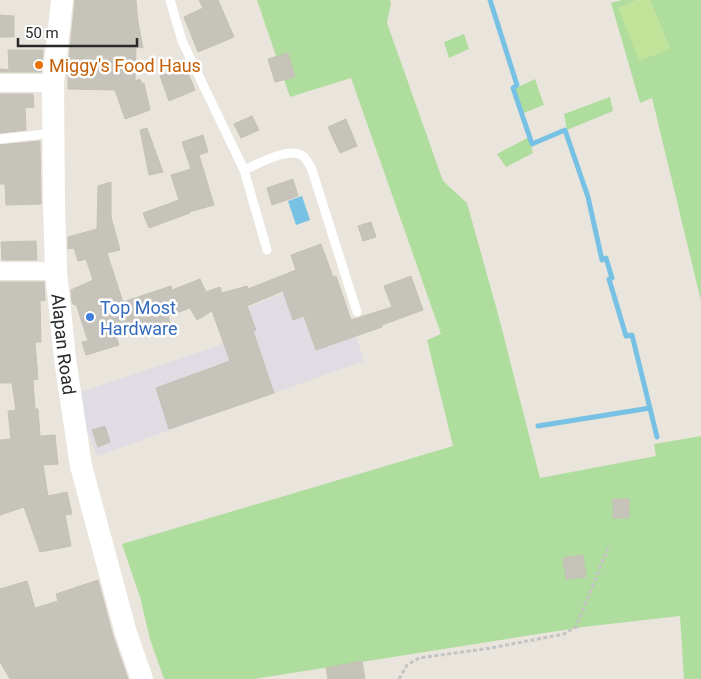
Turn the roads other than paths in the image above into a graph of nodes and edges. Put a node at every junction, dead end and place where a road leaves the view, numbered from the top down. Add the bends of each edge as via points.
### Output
1 (62, 0) edge
2 (170, 0) edge
3 (0, 83) edge
4 (53, 83) junction
5 (54, 133) junction
6 (0, 139) edge
7 (244, 170) junction
8 (267, 250) dead end
9 (0, 271) edge
10 (56, 271) junction
11 (356, 312) dead end
12 (142, 679) edge

1 - 4 street, Alapan Road
2 - 7 lane via 182,41
3 - 4 street
4 - 5 street, Alapan Road
5 - 6 lane
5 - 10 street, Alapan Road
7 - 8 lane
7 - 11 lane via 279,156 293,153 304,156 312,170
9 - 10 street
10 - 12 street, Alapan Road via 81,466 126,633

